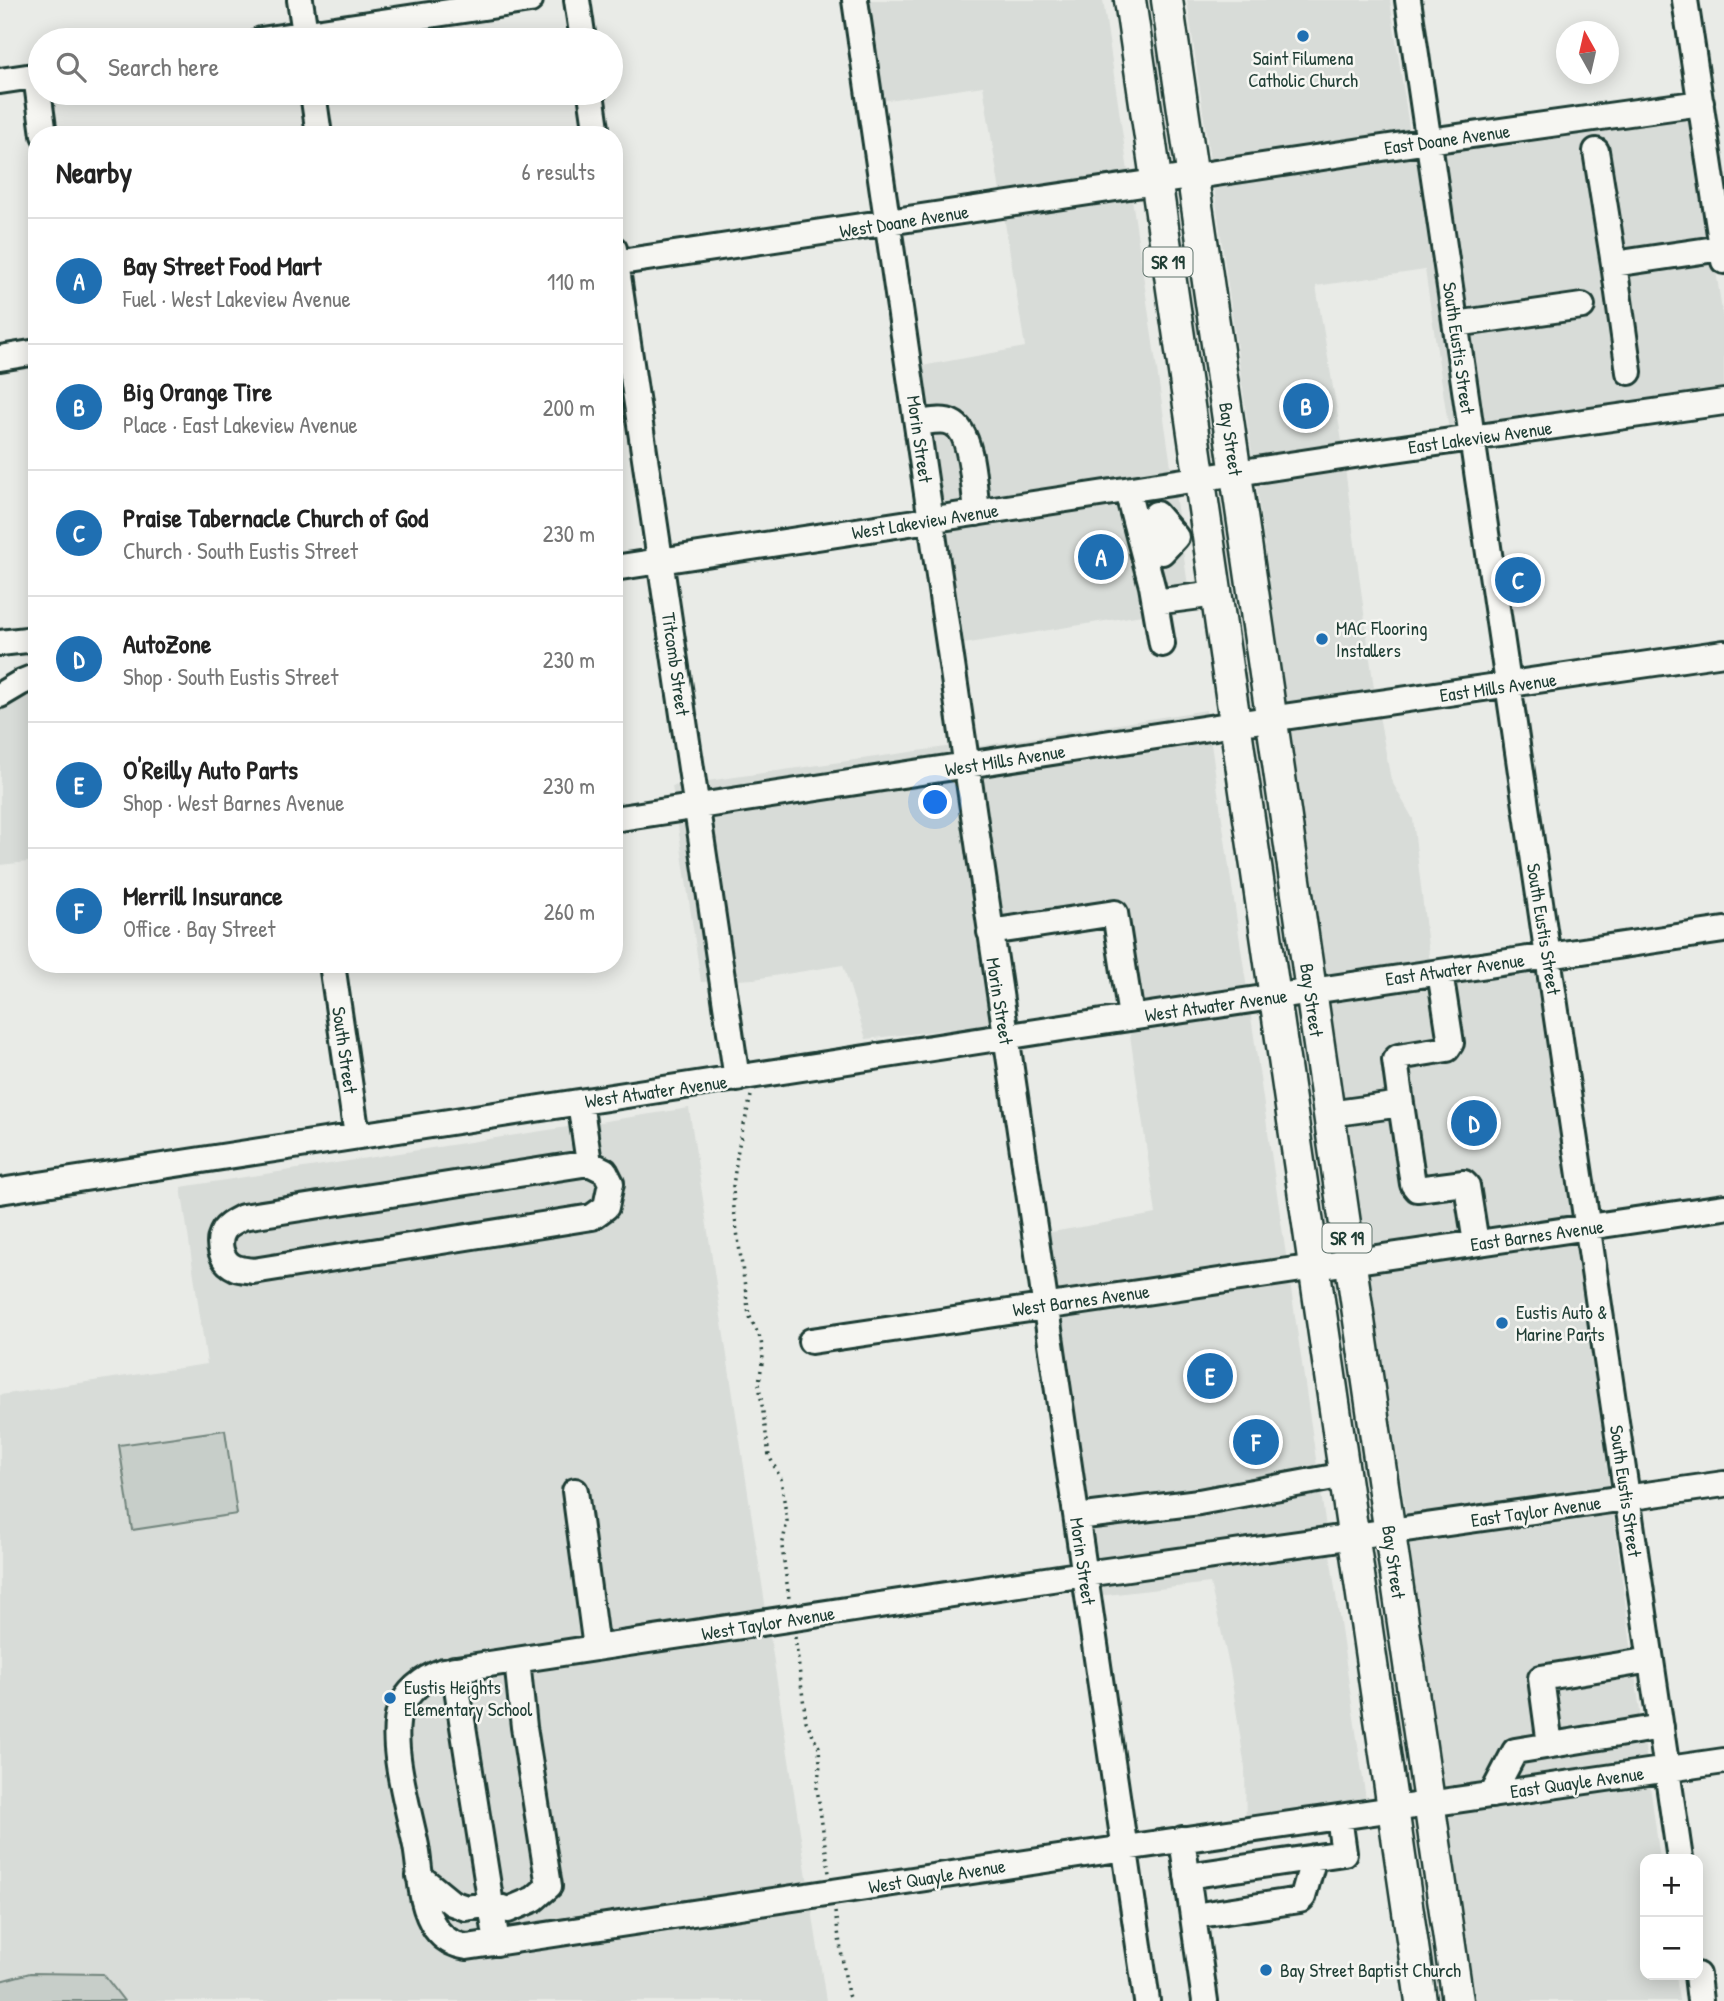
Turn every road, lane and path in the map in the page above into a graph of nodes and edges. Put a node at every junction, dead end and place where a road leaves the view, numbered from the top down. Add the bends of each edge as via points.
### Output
1 (300, 0) edge
2 (530, 0) edge
3 (577, 0) edge
4 (855, 0) edge
5 (1130, 0) edge
6 (1167, 0) edge
7 (1408, 0) edge
8 (1685, 0) edge
9 (304, 28) edge
10 (360, 28) edge
11 (581, 28) edge
12 (28, 77) edge
13 (0, 81) edge
14 (1701, 103) junction
15 (41, 105) edge
16 (315, 105) edge
17 (593, 105) edge
18 (43, 126) edge
19 (318, 126) edge
20 (596, 126) edge
21 (1430, 141) junction
22 (1596, 151) dead end
23 (1193, 177) junction
24 (1156, 182) junction
25 (1719, 198) edge
26 (887, 224) junction
27 (1723, 255) edge
28 (623, 257) edge
29 (1614, 264) junction
30 (1581, 306) dead end
31 (623, 311) edge
32 (1456, 324) junction
33 (28, 353) edge
34 (0, 358) edge
35 (1629, 372) dead end
36 (1724, 402) edge
37 (918, 423) junction
38 (1471, 438) junction
39 (1236, 474) junction
40 (1200, 480) junction
41 (1137, 508) junction
42 (976, 513) junction
43 (931, 519) junction
44 (1209, 539) junction
45 (661, 561) junction
46 (623, 567) edge
47 (1216, 594) junction
48 (1155, 602) junction
49 (28, 640) edge
50 (0, 643) edge
51 (1162, 645) dead end
52 (1724, 653) edge
53 (28, 680) edge
54 (1508, 686) junction
55 (0, 695) edge
56 (1272, 719) junction
57 (1235, 724) junction
58 (965, 766) junction
59 (696, 806) junction
60 (623, 818) edge
61 (1724, 930) edge
62 (990, 932) junction
63 (1549, 956) junction
64 (1440, 972) junction
65 (333, 973) edge
66 (1311, 990) junction
67 (1275, 996) junction
68 (1132, 1017) junction
69 (1006, 1038) junction
70 (745, 1078) junction
71 (580, 1102) junction
72 (1401, 1104) junction
73 (1329, 1114) junction
74 (357, 1136) junction
75 (589, 1163) junction
76 (0, 1191) edge
77 (1724, 1207) edge
78 (1588, 1228) junction
79 (1476, 1243) junction
80 (1350, 1260) junction
81 (1314, 1266) junction
82 (1046, 1305) junction
83 (811, 1341) dead end
84 (1345, 1475) junction
85 (1724, 1484) edge
86 (575, 1491) dead end
87 (1627, 1498) junction
88 (1077, 1517) junction
89 (1390, 1532) junction
90 (1354, 1537) junction
91 (1085, 1574) junction
92 (792, 1619) junction
93 (596, 1648) junction
94 (517, 1660) junction
95 (1651, 1660) junction
96 (454, 1670) junction
97 (1661, 1727) junction
98 (1550, 1745) junction
99 (1724, 1761) edge
100 (1667, 1770) junction
101 (1492, 1795) junction
102 (1430, 1804) junction
103 (1394, 1809) junction
104 (1339, 1817) junction
105 (1182, 1839) junction
106 (1125, 1848) junction
107 (1679, 1854) edge
108 (1314, 1857) junction
109 (419, 1875) junction
110 (1188, 1876) junction
111 (832, 1892) junction
112 (491, 1904) junction
113 (1193, 1916) junction
114 (446, 1940) joint
115 (497, 1943) junction
116 (1698, 1980) edge
117 (851, 2001) edge
118 (1147, 2001) edge
119 (1205, 2001) edge
120 (1421, 2001) edge
121 (1458, 2001) edge
122 (1700, 2001) edge

1 - 9 street
2 - 10 street
3 - 11 street
4 - 26 street, Morin Street
5 - 24 main road, Bay Street / SR 19
6 - 23 main road, Bay Street / SR 19
7 - 21 street, South Eustis Street
8 - 14 street
12 - 13 street
14 - 21 street, East Doane Avenue
14 - 25 street
15 - 18 street
16 - 19 street
17 - 20 street
21 - 23 street, East Doane Avenue
21 - 32 street, South Eustis Street
22 - 29 street
23 - 24 street, West Doane Avenue
23 - 39 main road, Bay Street / SR 19
24 - 26 street, West Doane Avenue
24 - 40 main road, Bay Street / SR 19
25 - 27 street
26 - 28 street, West Doane Avenue
26 - 37 street, Morin Street
27 - 29 street
29 - 35 street
30 - 32 street
31 - 45 street, Titcomb Street
32 - 38 street, South Eustis Street
33 - 34 street
36 - 38 street, East Lakeview Avenue
37 - 42 street via 946,421 962,432
37 - 43 street, Morin Street
38 - 39 street, East Lakeview Avenue
38 - 54 street, South Eustis Street
39 - 40 street, West Lakeview Avenue
39 - 56 main road, Bay Street / SR 19
40 - 41 street, West Lakeview Avenue
40 - 44 main road, Bay Street / SR 19
41 - 42 street, West Lakeview Avenue
41 - 44 street via 1156,514 1176,537 1170,544
41 - 48 street
42 - 43 street, West Lakeview Avenue
43 - 45 street, West Lakeview Avenue
43 - 58 street, Morin Street
44 - 47 main road, Bay Street / SR 19
45 - 46 street, West Lakeview Avenue
45 - 59 street, Titcomb Street
47 - 48 street
47 - 57 main road, Bay Street / SR 19
48 - 51 street
49 - 50 street
52 - 54 street, East Mills Avenue
53 - 55 street
54 - 56 street, East Mills Avenue
54 - 63 street, South Eustis Street
56 - 57 street, West Mills Avenue
56 - 66 main road, Bay Street / SR 19
57 - 58 street, West Mills Avenue
57 - 67 main road, Bay Street / SR 19
58 - 59 street, West Mills Avenue
58 - 62 street, Morin Street
59 - 60 street, West Mills Avenue
59 - 70 street, Titcomb Street
61 - 63 street, East Atwater Avenue
62 - 68 street via 1115,913
62 - 69 street, Morin Street
63 - 64 street, East Atwater Avenue
63 - 78 street, South Eustis Street
64 - 66 street, East Atwater Avenue
64 - 72 street via 1451,1043 1447,1049 1395,1060
65 - 74 street, South Street
66 - 67 street, West Atwater Avenue
66 - 73 main road, Bay Street / SR 19
67 - 68 street, West Atwater Avenue
67 - 81 main road, Bay Street / SR 19
68 - 69 street, West Atwater Avenue
69 - 70 street, West Atwater Avenue
69 - 82 street, Morin Street
70 - 71 street, West Atwater Avenue
70 - 92 path via 752,1091 738,1149 734,1210 749,1315 761,1340 758,1383 769,1456 781,1479 787,1521 782,1547
71 - 74 street, West Atwater Avenue
71 - 75 street
72 - 73 street
72 - 79 street via 1413,1184 1417,1189 1464,1183
73 - 80 main road, Bay Street / SR 19
74 - 76 street, West Atwater Avenue
75 - 75 street via 243,1217 225,1228 221,1252 235,1268 253,1271 593,1217 606,1207 611,1183 605,1171
77 - 78 street, East Barnes Avenue
78 - 79 street, East Barnes Avenue
78 - 87 street, South Eustis Street
79 - 80 street, East Barnes Avenue
80 - 81 street, West Barnes Avenue
80 - 89 main road, Bay Street / SR 19
81 - 82 street, West Barnes Avenue
81 - 84 main road, Bay Street / SR 19
82 - 83 street, West Barnes Avenue
82 - 88 street, Morin Street
84 - 88 street via 1199,1502
84 - 90 main road, Bay Street / SR 19
85 - 87 street, East Taylor Avenue
86 - 93 street
87 - 89 street, East Taylor Avenue
87 - 95 street, South Eustis Street
88 - 91 street, Morin Street
89 - 90 street, West Taylor Avenue
89 - 102 main road, Bay Street / SR 19
90 - 91 street, West Taylor Avenue
90 - 103 main road, Bay Street / SR 19
91 - 92 street, West Taylor Avenue
91 - 106 street, Morin Street
92 - 93 street, West Taylor Avenue
92 - 111 path via 806,1721 819,1746 817,1788
93 - 94 street, West Taylor Avenue
94 - 96 street, West Taylor Avenue
94 - 112 street via 549,1886 534,1899 508,1910
95 - 97 street, South Eustis Street
95 - 98 street via 1541,1678
96 - 109 street, West Taylor Avenue via 427,1677 407,1695 396,1727
96 - 112 street
97 - 98 street
97 - 100 street, South Eustis Street
98 - 101 street via 1515,1751
99 - 100 street, East Quayle Avenue
100 - 101 street, East Quayle Avenue
100 - 107 street, South Eustis Street
101 - 102 street, East Quayle Avenue
102 - 103 street, West Quayle Avenue
102 - 121 main road, Bay Street / SR 19
103 - 104 street, West Quayle Avenue
103 - 120 main road, Bay Street / SR 19
104 - 105 street, West Quayle Avenue
104 - 108 street via 1344,1853
105 - 106 street, West Quayle Avenue
105 - 110 street
106 - 111 street, West Quayle Avenue
106 - 118 street, Morin Street
108 - 110 street
108 - 113 street via 1300,1900
109 - 112 street via 452,1903 466,1908
109 - 114 street, West Taylor Avenue via 428,1914
110 - 113 street
111 - 115 street, West Quayle Avenue
111 - 117 path
112 - 115 street
113 - 119 street
114 - 115 street, West Quayle Avenue via 467,1948
116 - 122 street

